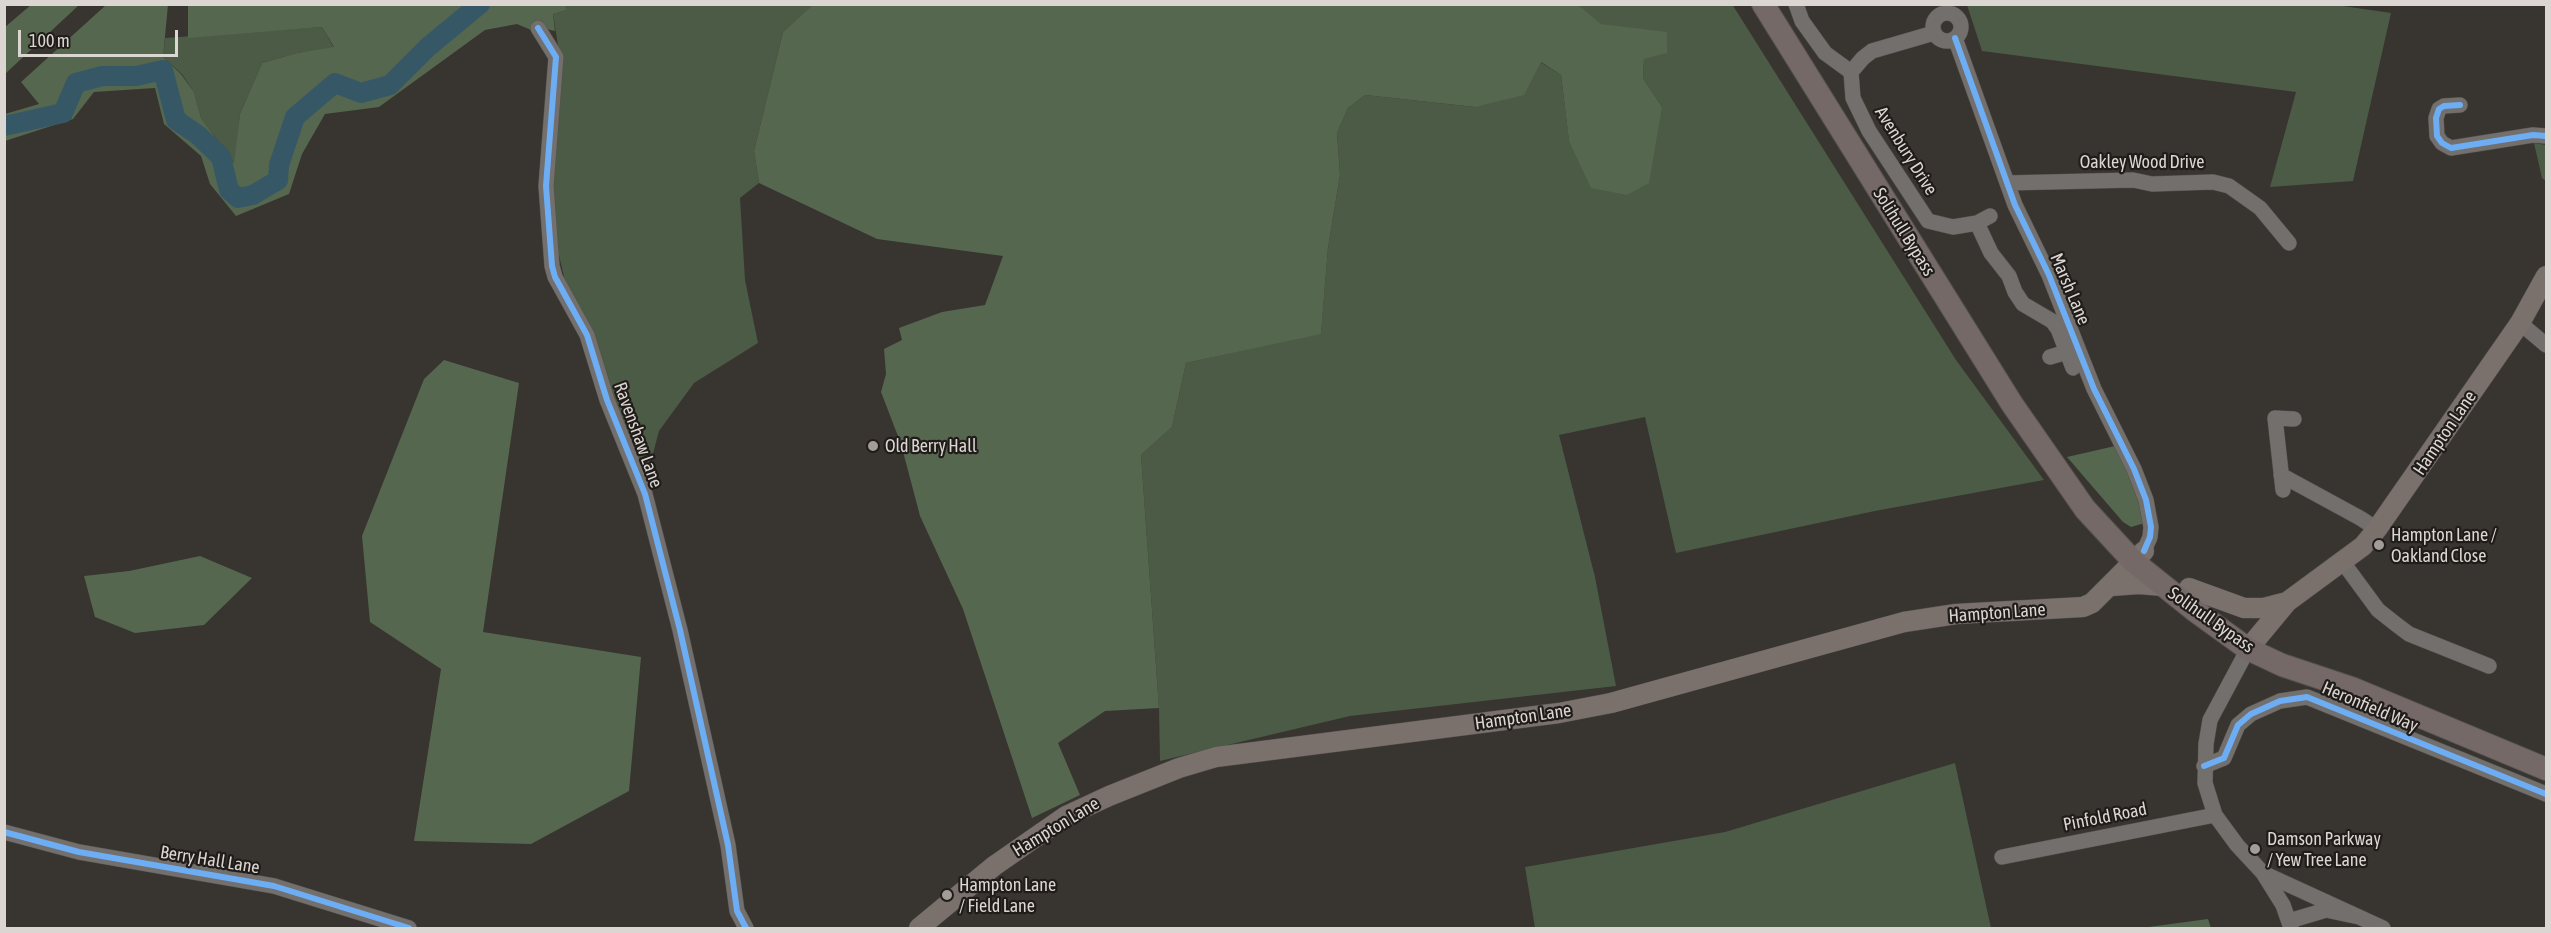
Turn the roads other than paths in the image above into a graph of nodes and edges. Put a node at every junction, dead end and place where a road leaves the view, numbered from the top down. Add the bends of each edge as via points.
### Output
1 (1763, 4) edge
2 (1796, 4) edge
3 (1941, 9) edge
4 (538, 28) dead end
5 (1934, 33) junction
6 (1954, 38) junction
7 (1851, 72) junction
8 (2460, 105) dead end
9 (2547, 136) edge
10 (2007, 183) junction
11 (2289, 243) dead end
12 (2547, 276) edge
13 (2520, 323) junction
14 (2547, 345) edge
15 (2067, 352) junction
16 (2050, 357) dead end
17 (2073, 368) dead end
18 (2294, 419) dead end
19 (2377, 529) junction
20 (2139, 557) junction
21 (2342, 561) junction
22 (2111, 586) junction
23 (2163, 586) junction
24 (2189, 588) junction
25 (2287, 602) junction
26 (2252, 642) junction
27 (2482, 667) dead end
28 (2204, 766) junction
29 (2547, 769) edge
30 (2547, 794) edge
31 (2215, 815) junction
32 (4, 832) edge
33 (2002, 857) dead end
34 (2263, 873) junction
35 (2359, 917) junction
36 (2290, 925) edge
37 (409, 928) edge
38 (746, 928) edge
39 (920, 928) edge
40 (2383, 928) edge

1 - 20 highway, Solihull Bypass via 2006,394 2049,457
2 - 7 street via 1802,21 1825,52
3 - 5 street via 1933,25
3 - 6 street via 1957,17 1959,32
4 - 38 street, Ravenshaw Lane via 556,57 546,186 552,266 587,335 607,400 645,494 728,845 737,911
5 - 6 street via 1947,41
5 - 7 street via 1872,51
6 - 10 street, Marsh Lane
7 - 15 street, Avenbury Drive via 1857,108 1928,221 1953,227 1984,219 1991,253 2009,276 2014,292 2023,304 2052,321
8 - 9 street via 2441,107 2436,118 2437,136 2451,148
10 - 11 street, Oakley Wood Drive via 2213,182 2229,186 2260,207
10 - 20 street, Marsh Lane via 2094,389 2146,500 2150,537
12 - 13 main road, Hampton Lane
13 - 14 street
13 - 19 main road, Hampton Lane
15 - 16 street
15 - 17 street, Avenbury Drive
18 - 19 street via 2275,418 2282,483
19 - 21 main road, Hampton Lane via 2363,546
20 - 22 main road, Hampton Lane
20 - 23 highway, Solihull Bypass
20 - 24 highway, Solihull Bypass
21 - 25 main road, Hampton Lane
21 - 27 street via 2378,610 2397,625
22 - 23 main road
22 - 39 main road, Hampton Lane via 2083,607 1956,614 1904,622 1622,700 1559,713 1216,757 1066,816 994,866
23 - 26 highway, Solihull Bypass
24 - 25 main road via 2244,608
24 - 26 highway, Solihull Bypass
25 - 26 main road, Hampton Lane
26 - 28 street via 2210,720
26 - 29 highway, Solihull Bypass via 2283,665 2354,689
28 - 30 street, Heronfield Way via 2224,758 2238,725 2251,714 2280,701 2307,697
28 - 31 street
31 - 33 street, Pinfold Road
31 - 34 street
32 - 37 street, Berry Hall Lane via 79,852 274,886
34 - 35 street
34 - 36 street via 2283,905
35 - 36 street via 2326,910
35 - 40 street

